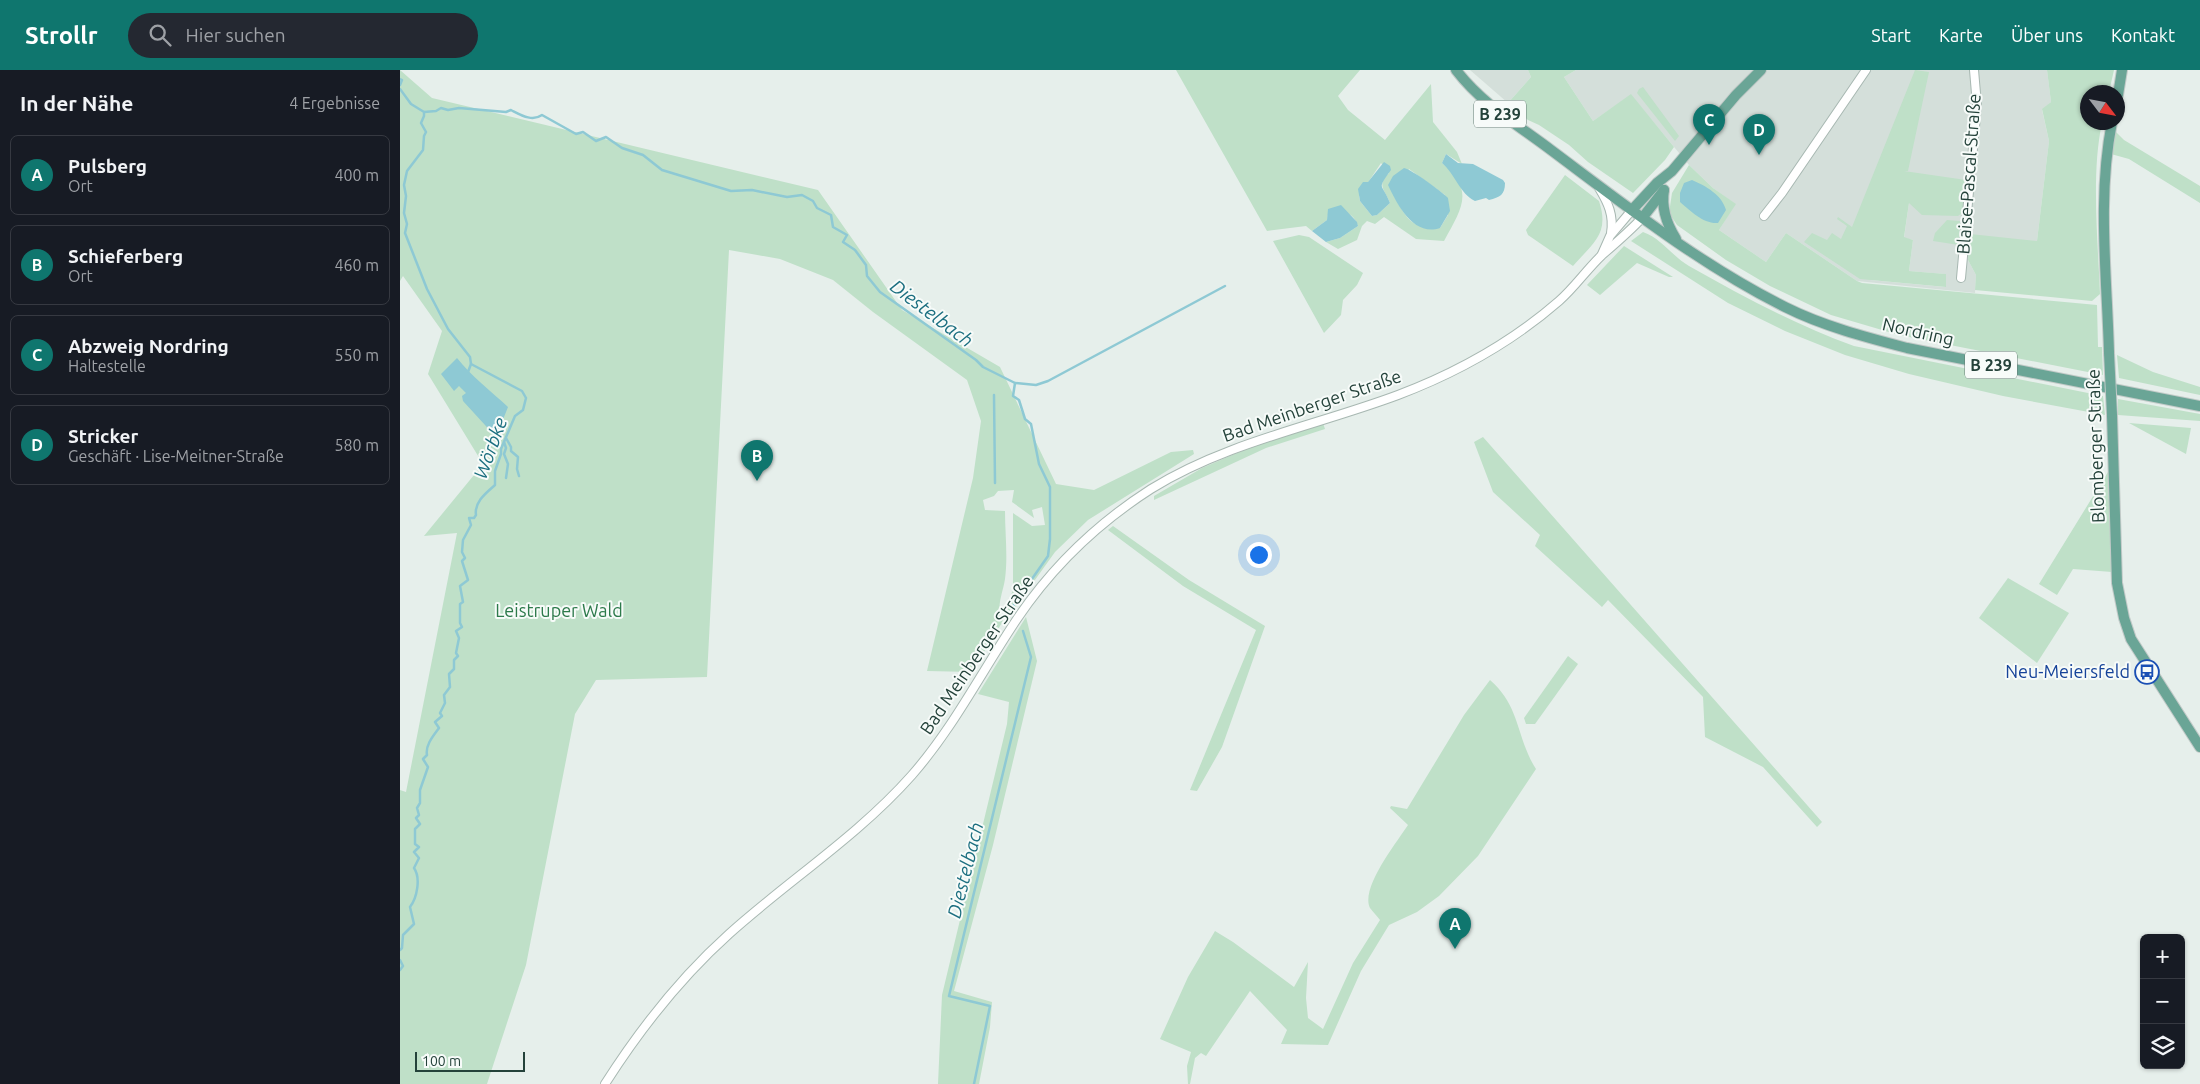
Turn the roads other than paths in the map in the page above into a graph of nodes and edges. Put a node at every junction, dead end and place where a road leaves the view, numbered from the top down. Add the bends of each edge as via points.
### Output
1 (1456, 70) edge
2 (1761, 70) edge
3 (1866, 70) edge
4 (1974, 70) edge
5 (2122, 70) edge
6 (2120, 85) edge
7 (2111, 130) edge
8 (1672, 171) junction
9 (1597, 184) junction
10 (1664, 190) junction
11 (1632, 210) junction
12 (1764, 216) dead end
13 (1643, 217) junction
14 (1610, 236) junction
15 (1678, 242) junction
16 (1602, 256) junction
17 (1961, 278) dead end
18 (2200, 406) edge
19 (2200, 747) edge
20 (605, 1084) edge

1 - 9 main road, B 239 via 1503,116
2 - 8 main road, Bad Meinberger Straße
3 - 12 street
4 - 17 street, Blaise-Pascal-Straße via 1977,105
5 - 6 main road
7 - 19 main road, Blomberger Straße, bridge via 2105,160 2104,199 2117,583 2131,639
8 - 10 main road, Bad Meinberger Straße
8 - 11 main road, Bad Meinberger Straße
9 - 11 main road, B 239
9 - 14 street via 1609,204 1612,216
10 - 13 main road, Bad Meinberger Straße
10 - 15 main road via 1664,213
11 - 13 main road, B 239
11 - 14 street, Bad Meinberger Straße
13 - 15 main road, B 239
13 - 16 street, Bad Meinberger Straße
14 - 16 street, Bad Meinberger Straße
15 - 18 main road, Nordring / B 239 via 1786,308 1861,336
16 - 20 street, Bad Meinberger Straße via 1549,309 1475,359 1397,395 1204,461 1149,491 1093,532 1031,600 957,715 914,773 870,818 705,956 661,1004

